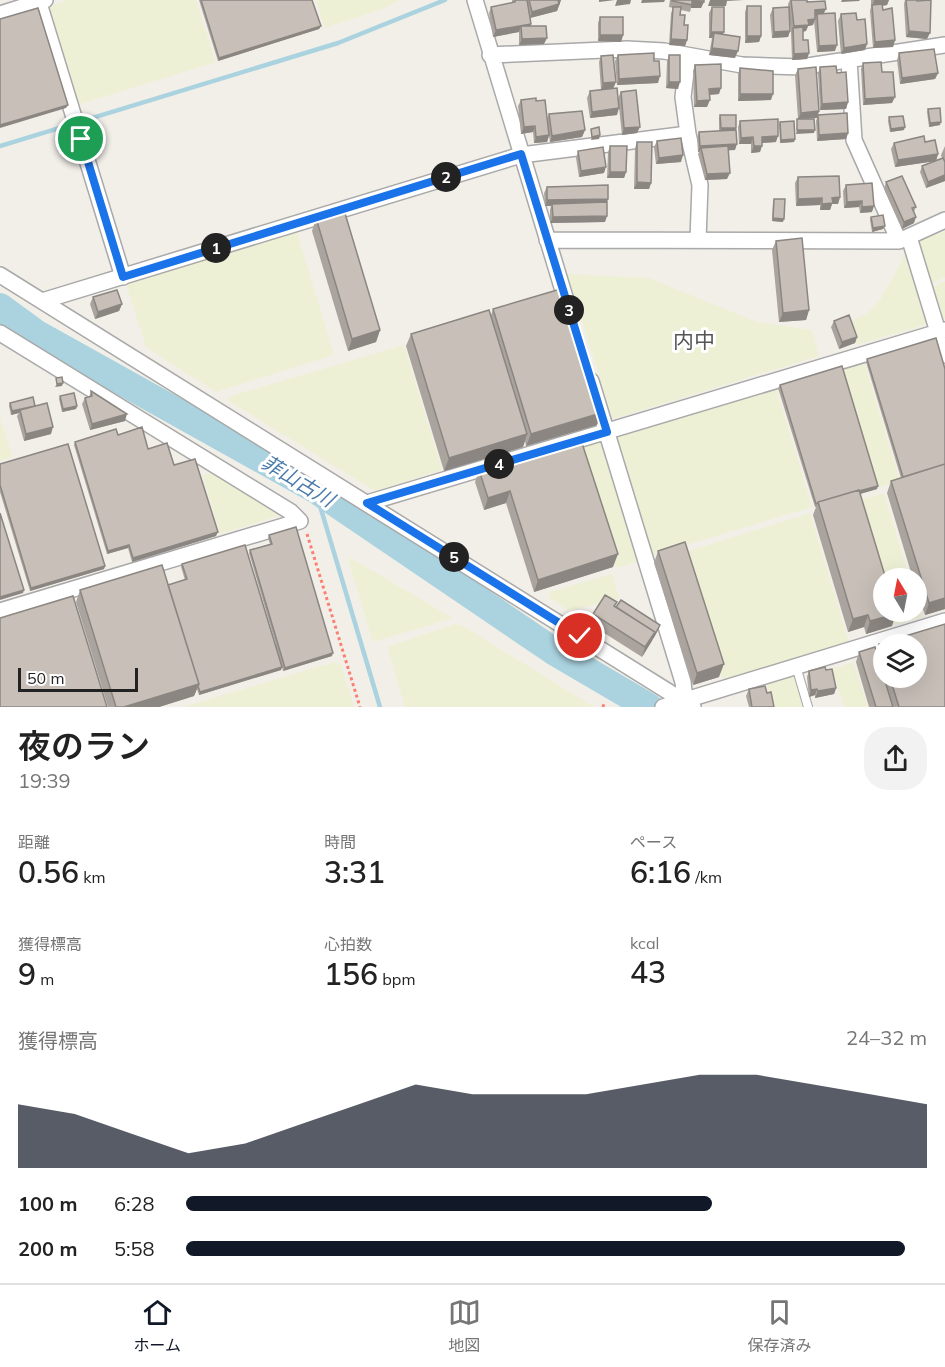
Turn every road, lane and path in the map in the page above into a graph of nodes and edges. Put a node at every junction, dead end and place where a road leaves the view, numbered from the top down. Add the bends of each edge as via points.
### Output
1 (475, 0) edge
2 (40, 1) edge
3 (0, 14) edge
4 (945, 45) edge
5 (490, 55) junction
6 (688, 56) junction
7 (849, 60) junction
8 (688, 134) junction
9 (521, 154) junction
10 (945, 220) edge
11 (904, 239) junction
12 (547, 240) junction
13 (698, 240) junction
14 (0, 275) edge
15 (123, 277) junction
16 (42, 301) junction
17 (572, 319) edge
18 (941, 331) edge
19 (0, 333) edge
20 (945, 355) edge
21 (586, 364) edge
22 (607, 432) junction
23 (367, 503) junction
24 (300, 521) junction
25 (0, 611) edge
26 (945, 621) edge
27 (796, 666) junction
28 (678, 704) edge
29 (360, 707) edge
30 (808, 707) edge

1 - 5 street
2 - 3 street
2 - 15 street
4 - 7 street
5 - 6 street via 627,49
5 - 9 street
6 - 7 street via 774,68
6 - 8 street via 683,97
7 - 11 street via 854,140
8 - 9 street
8 - 13 street via 700,185
9 - 12 street
9 - 15 street
10 - 11 street
11 - 13 street
11 - 18 street
12 - 13 street
12 - 17 street
14 - 16 street
15 - 16 street
16 - 23 street
18 - 20 street
18 - 22 street
19 - 24 street
21 - 22 street
22 - 23 street
22 - 28 street via 684,682
23 - 28 street
24 - 25 street
24 - 29 path via 311,542
26 - 27 street
27 - 28 street
27 - 30 lane

